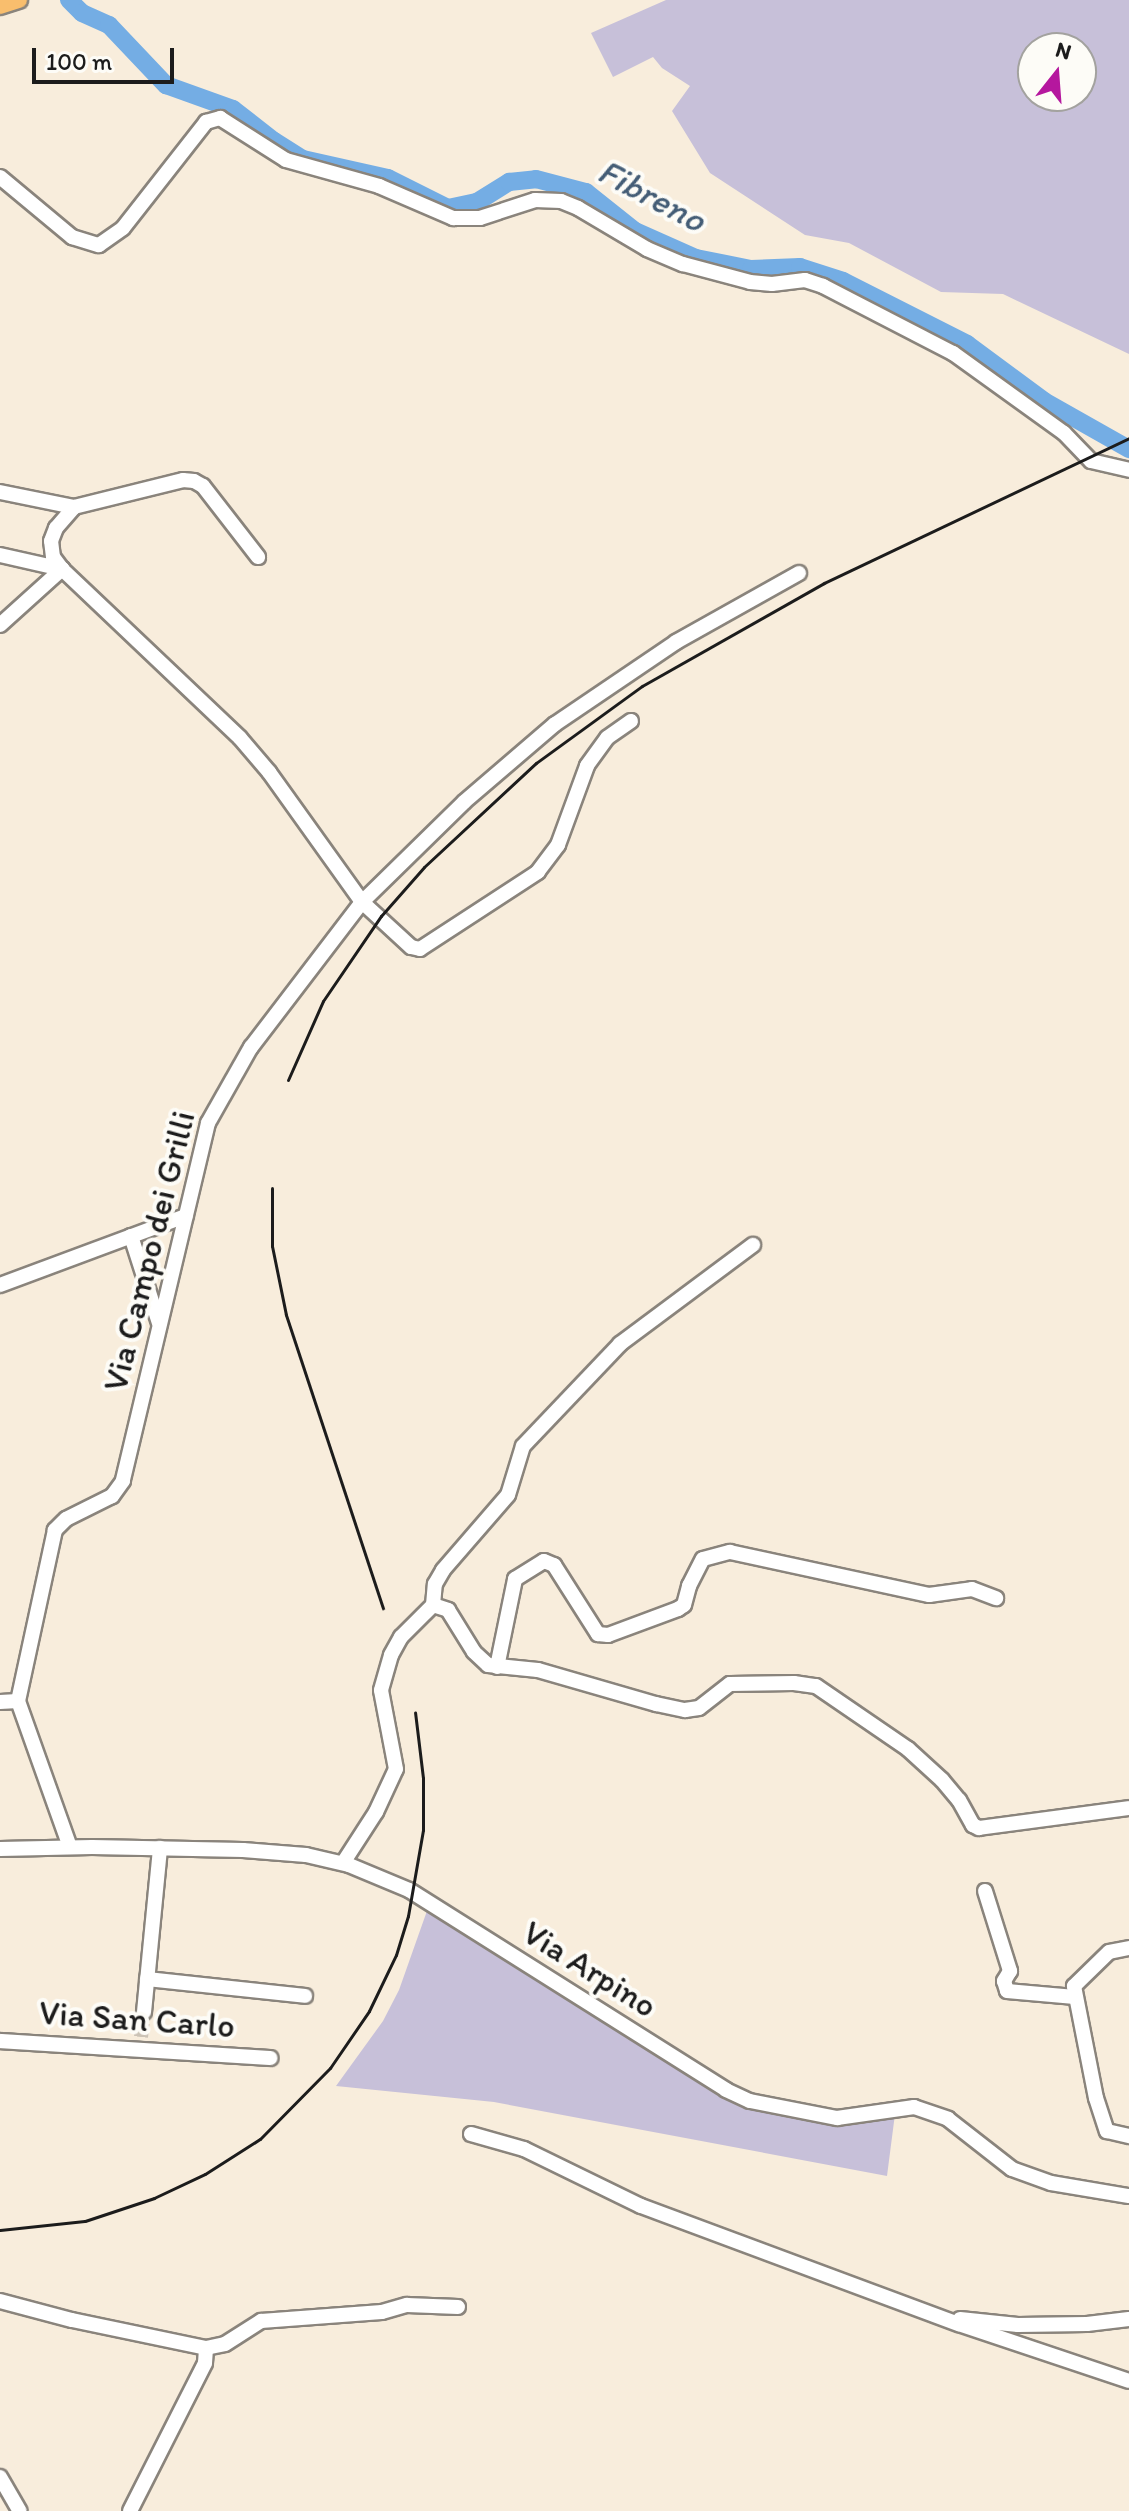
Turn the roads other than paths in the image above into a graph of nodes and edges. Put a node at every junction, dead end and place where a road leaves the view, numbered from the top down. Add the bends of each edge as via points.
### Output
1 (19, 0) edge
2 (0, 6) edge
3 (0, 177) edge
4 (1129, 470) edge
5 (0, 492) edge
6 (74, 507) junction
7 (0, 555) edge
8 (258, 557) dead end
9 (62, 569) junction
10 (799, 573) dead end
11 (0, 625) edge
12 (631, 721) dead end
13 (362, 902) junction
14 (186, 1216) junction
15 (131, 1236) junction
16 (753, 1245) dead end
17 (0, 1285) edge
18 (160, 1325) junction
19 (996, 1598) dead end
20 (433, 1605) junction
21 (497, 1667) junction
22 (18, 1701) junction
23 (0, 1702) edge
24 (1129, 1808) edge
25 (70, 1847) junction
26 (160, 1848) junction
27 (0, 1849) edge
28 (343, 1863) junction
29 (985, 1891) dead end
30 (1129, 1948) edge
31 (147, 1979) junction
32 (305, 1996) dead end
33 (1075, 1997) junction
34 (144, 2012) tunnel mouth
35 (0, 2041) edge
36 (270, 2058) dead end
37 (471, 2134) dead end
38 (1129, 2136) edge
39 (1129, 2196) edge
40 (0, 2301) edge
41 (458, 2307) dead end
42 (1129, 2319) edge
43 (948, 2320) junction
44 (206, 2348) junction
45 (1129, 2381) edge
46 (0, 2477) edge
47 (20, 2511) edge
48 (130, 2511) edge

1 - 2 main road
3 - 4 street via 72,237 99,245 119,232 206,122 216,118 228,120 286,160 379,186 453,218 480,218 529,201 561,201 683,264 743,281 805,280 823,286 947,350 1064,433 1091,461
5 - 6 street
6 - 8 street via 194,481
6 - 9 street via 51,541 51,554
7 - 9 street
9 - 11 street
9 - 13 street via 250,748
10 - 13 street, Via Campo dei Grilli via 676,642 555,724 464,802
12 - 13 street via 607,738 587,766 558,845 538,872 420,949 411,947
13 - 14 street, Via Campo dei Grilli via 238,1068 208,1123
14 - 15 street
14 - 18 street, Via Campo dei Grilli
15 - 17 street
15 - 18 street
16 - 20 street via 620,1344 531,1436 517,1456 508,1495 440,1574
18 - 22 street, Via Campo dei Grilli via 120,1487 63,1521 54,1534
19 - 21 street via 972,1589 929,1595 715,1553 697,1565 684,1605 608,1635 598,1634 554,1565 544,1561 515,1579
20 - 21 street via 448,1610 476,1656
20 - 28 street via 401,1637 388,1663 381,1694 396,1769
21 - 24 street via 538,1670 685,1710 699,1708 730,1684 816,1686 908,1749 942,1780 979,1828
22 - 23 street
22 - 25 street
25 - 26 street, Via Arpino
25 - 27 street, Via Arpino
26 - 28 street, Via Arpino via 278,1852
26 - 31 street
28 - 39 street, Via Arpino via 409,1890 750,2101 837,2118 914,2107 948,2119 1012,2169 1051,2183
29 - 33 street via 1010,1971 1004,1981 1007,1991
30 - 33 street via 1109,1952 1090,1967 1074,1986
31 - 32 street
31 - 34 street
33 - 38 street via 1107,2131
35 - 36 street, Via San Carlo via 141,2043
37 - 43 street via 524,2149 641,2206
40 - 44 street
41 - 44 street via 407,2305 382,2312 261,2321 225,2344
42 - 43 street via 1087,2324
43 - 45 street
44 - 48 street via 205,2363
46 - 47 street

